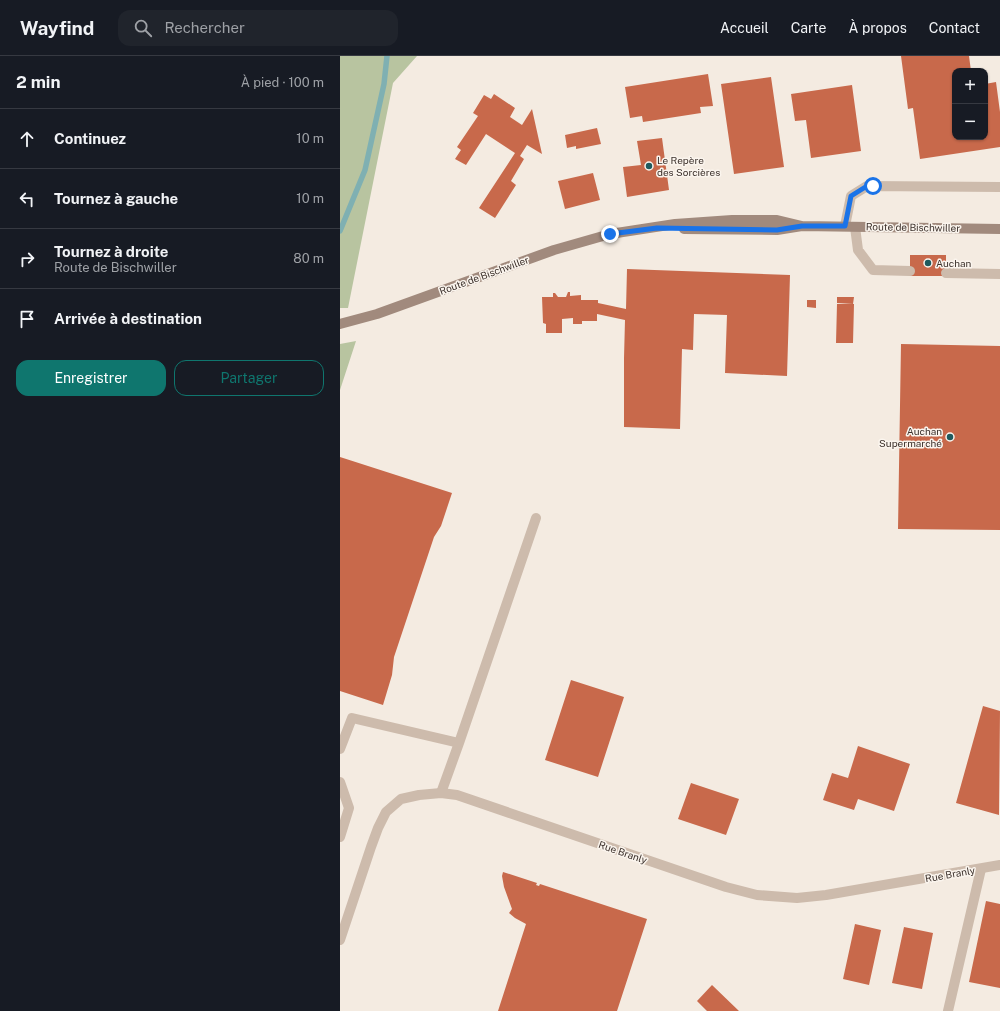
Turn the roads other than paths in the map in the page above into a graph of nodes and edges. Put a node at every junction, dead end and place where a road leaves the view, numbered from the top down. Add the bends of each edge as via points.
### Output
1 (1000, 187) edge
2 (850, 226) junction
3 (1000, 229) edge
4 (910, 271) dead end
5 (946, 273) dead end
6 (1000, 274) edge
7 (340, 324) edge
8 (536, 518) dead end
9 (460, 744) junction
10 (340, 749) edge
11 (340, 782) edge
12 (441, 794) junction
13 (340, 837) edge
14 (1000, 865) edge
15 (981, 869) junction
16 (340, 940) edge
17 (948, 1011) edge

1 - 2 street via 867,186 851,196
2 - 3 street, Route de Bischwiller
2 - 4 street via 858,250 873,270
2 - 7 street, Route de Bischwiller via 802,226 777,220 754,219 675,224 610,234 573,244 377,314
5 - 6 street
8 - 9 street
9 - 10 street via 352,718
9 - 12 street
11 - 13 street via 350,808
12 - 15 street, Rue Branly via 457,795 718,885 757,895 797,898 826,895
12 - 16 street, Rue Branly via 419,794 402,799 386,812 371,846
14 - 15 street, Rue Branly
15 - 17 street

